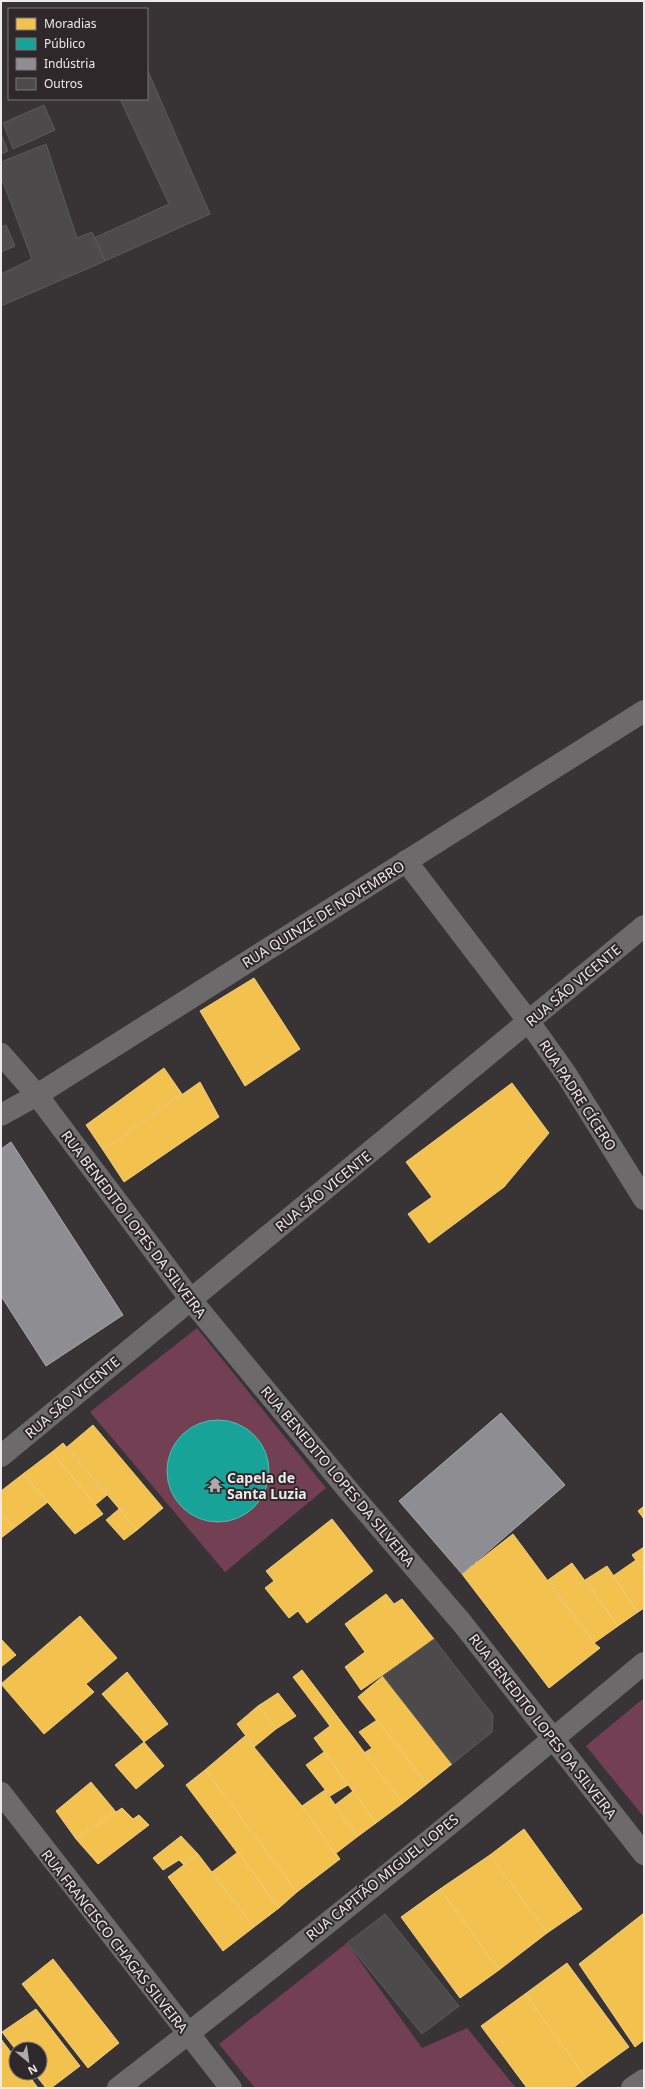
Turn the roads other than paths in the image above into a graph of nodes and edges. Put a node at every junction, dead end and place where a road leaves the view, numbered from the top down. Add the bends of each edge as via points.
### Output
1 (644, 711) edge
2 (406, 861) junction
3 (644, 926) edge
4 (530, 1022) junction
5 (1, 1054) edge
6 (36, 1095) junction
7 (1, 1115) edge
8 (644, 1199) edge
9 (191, 1300) junction
10 (1, 1456) edge
11 (644, 1663) edge
12 (553, 1740) junction
13 (1, 1793) edge
14 (644, 1854) edge
15 (187, 2034) junction
16 (644, 2080) edge
17 (118, 2088) edge
18 (231, 2088) edge
19 (632, 2088) edge

1 - 2 street, RUA QUINZE DE NOVEMBRO
2 - 4 street, RUA PADRE CÍCERO
2 - 6 street, RUA QUINZE DE NOVEMBRO
3 - 4 street, RUA SÃO VICENTE
4 - 8 street, RUA PADRE CÍCERO via 566,1074
4 - 9 street, RUA SÃO VICENTE
5 - 6 street, RUA BENEDITO LOPES DA SILVEIRA
6 - 7 street, RUA QUINZE DE NOVEMBRO
6 - 9 street, RUA BENEDITO LOPES DA SILVEIRA
9 - 10 street, RUA SÃO VICENTE
9 - 12 street, RUA BENEDITO LOPES DA SILVEIRA via 462,1623
11 - 12 street, RUA CAPITÃO MIGUEL LOPES
12 - 14 street, RUA BENEDITO LOPES DA SILVEIRA
12 - 15 street, RUA CAPITÃO MIGUEL LOPES
13 - 15 street, RUA FRANCISCO CHAGAS SILVEIRA
15 - 17 street, RUA CAPITÃO MIGUEL LOPES
15 - 18 street, RUA FRANCISCO CHAGAS SILVEIRA
16 - 19 street

